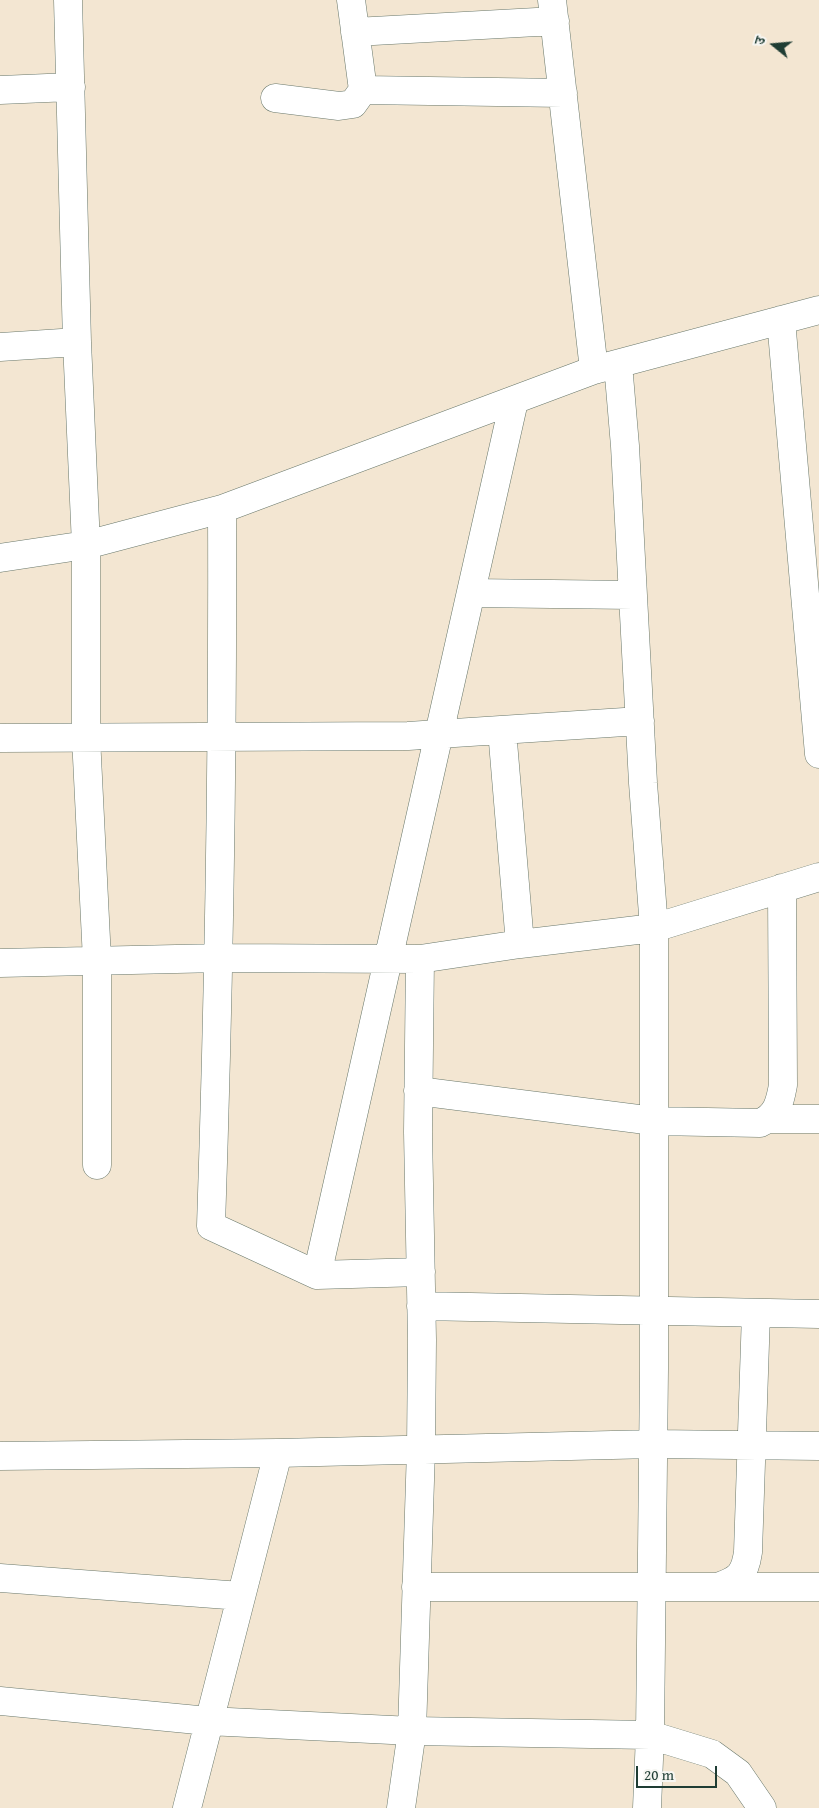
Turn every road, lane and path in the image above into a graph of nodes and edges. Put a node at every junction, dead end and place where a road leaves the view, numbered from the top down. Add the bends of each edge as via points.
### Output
1 (68, 0) edge
2 (351, 0) edge
3 (553, 11) edge
4 (355, 32) junction
5 (71, 87) junction
6 (0, 90) edge
7 (363, 90) junction
8 (563, 93) junction
9 (275, 98) dead end
10 (819, 310) edge
11 (781, 320) junction
12 (77, 342) junction
13 (0, 347) edge
14 (606, 367) junction
15 (514, 401) junction
16 (222, 510) junction
17 (86, 545) junction
18 (0, 558) edge
19 (471, 593) junction
20 (634, 595) junction
21 (640, 721) junction
22 (502, 730) junction
23 (440, 734) junction
24 (223, 736) junction
25 (86, 737) junction
26 (0, 738) edge
27 (819, 754) edge
28 (819, 877) edge
29 (782, 888) junction
30 (654, 928) junction
31 (520, 944) junction
32 (388, 957) junction
33 (220, 958) junction
34 (420, 959) junction
35 (97, 960) junction
36 (0, 963) edge
37 (418, 1091) junction
38 (770, 1119) junction
39 (819, 1119) edge
40 (654, 1121) junction
41 (97, 1165) dead end
42 (420, 1272) junction
43 (317, 1275) junction
44 (421, 1306) junction
45 (654, 1311) junction
46 (756, 1313) junction
47 (819, 1314) edge
48 (654, 1444) junction
49 (753, 1445) junction
50 (819, 1446) edge
51 (421, 1449) junction
52 (278, 1453) junction
53 (0, 1456) edge
54 (0, 1578) edge
55 (652, 1586) junction
56 (416, 1587) junction
57 (717, 1587) junction
58 (819, 1587) edge
59 (241, 1596) junction
60 (0, 1701) edge
61 (208, 1721) junction
62 (412, 1731) junction
63 (650, 1735) junction
64 (187, 1808) edge
65 (401, 1808) edge
66 (647, 1808) edge
67 (762, 1808) edge

1 - 5 street
2 - 4 street
3 - 4 street
3 - 8 street
4 - 7 street
5 - 6 street
5 - 12 street
7 - 8 street
7 - 9 street via 353,104 339,106
8 - 14 street
10 - 11 street
11 - 14 street
11 - 27 street
12 - 13 street
12 - 17 street
14 - 15 street
14 - 20 street via 626,446
15 - 16 street
15 - 19 street
16 - 17 street
16 - 24 street
17 - 18 street
17 - 25 street
19 - 20 street
19 - 23 street
20 - 21 street
21 - 22 street
21 - 30 street
22 - 23 street
22 - 31 street
23 - 24 street
23 - 32 street
24 - 25 street
24 - 33 street
25 - 26 street
25 - 35 street
28 - 29 street
29 - 30 street
29 - 38 street via 783,1085 780,1102
30 - 31 street
30 - 40 street
31 - 34 street
32 - 33 street
32 - 34 street
32 - 43 street
33 - 35 street
33 - 43 street via 211,1226
34 - 37 street
35 - 36 street
35 - 41 street
37 - 40 street
37 - 42 street
38 - 39 street
38 - 40 street via 760,1123
40 - 45 street
42 - 43 street
42 - 44 street
44 - 45 street
44 - 51 street
45 - 46 street
45 - 48 street
46 - 47 street
46 - 49 street
48 - 49 street
48 - 51 street
48 - 55 street
49 - 50 street
49 - 57 street via 746,1569 733,1582
51 - 52 street
51 - 56 street
52 - 53 street
52 - 59 street
54 - 59 street
55 - 56 street
55 - 57 street
55 - 63 street
56 - 62 street
57 - 58 street
59 - 61 street
60 - 61 street
61 - 62 street
61 - 64 street
62 - 63 street
62 - 65 street
63 - 66 street
63 - 67 street via 712,1754 738,1773

